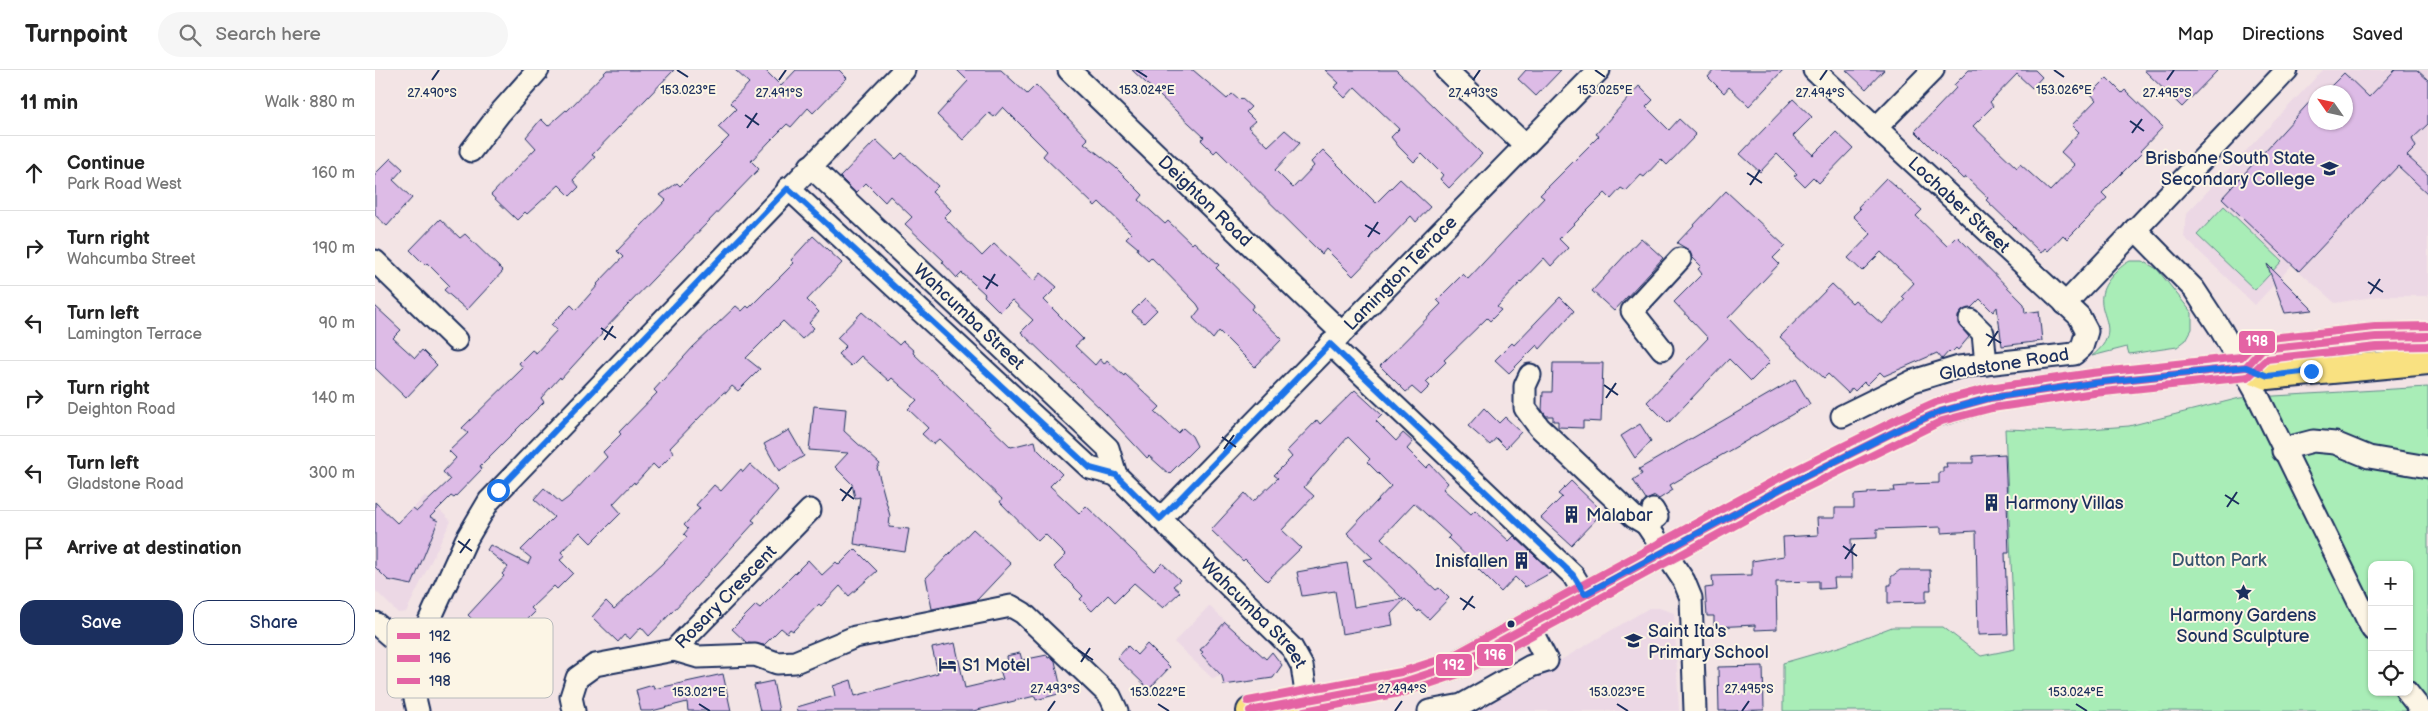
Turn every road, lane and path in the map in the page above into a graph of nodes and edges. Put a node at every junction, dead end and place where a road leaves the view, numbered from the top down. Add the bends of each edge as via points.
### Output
1 (538, 70) edge
2 (904, 70) edge
3 (1069, 70) edge
4 (1446, 70) edge
5 (1599, 70) edge
6 (1814, 70) edge
7 (1933, 70) edge
8 (2287, 70) edge
9 (1875, 128) junction
10 (1525, 145) junction
11 (471, 151) dead end
12 (810, 166) junction
13 (788, 188) junction
14 (2135, 229) junction
15 (1680, 259) dead end
16 (375, 261) edge
17 (2065, 304) junction
18 (1969, 320) dead end
19 (2428, 336) edge
20 (1335, 338) junction
21 (455, 340) dead end
22 (2082, 347) joint
23 (1662, 349) dead end
24 (2428, 361) edge
25 (1986, 364) junction
26 (2244, 367) junction
27 (1530, 375) dead end
28 (1842, 416) dead end
29 (2283, 451) junction
30 (2428, 467) edge
31 (1116, 475) junction
32 (810, 510) dead end
33 (1160, 519) junction
34 (1665, 551) junction
35 (1585, 594) junction
36 (429, 618) edge
37 (2368, 621) edge
38 (375, 623) edge
39 (1529, 626) junction
40 (387, 634) edge
41 (674, 650) junction
42 (2410, 696) edge
43 (415, 698) edge
44 (1307, 700) junction
45 (1259, 710) edge
46 (418, 711) edge
47 (574, 711) edge
48 (1117, 711) edge
49 (1429, 711) edge
50 (1695, 711) edge
51 (2423, 711) edge

1 - 11 street
2 - 12 street
3 - 20 street, Deighton Road
4 - 10 street
5 - 10 street, Lamington Terrace
6 - 9 street, Lochaber Street
7 - 9 street
8 - 14 street
9 - 17 street, Lochaber Street
10 - 20 street, Lamington Terrace
12 - 13 street
12 - 31 street, Wahcumba Street via 1109,448
13 - 31 street, Wahcumba Street via 1090,468
13 - 36 street via 489,501 466,540
14 - 17 street
14 - 26 street via 2194,289
15 - 23 street via 1632,311
16 - 21 street
17 - 22 street, Lochaber Street via 2084,323 2087,337
18 - 25 street via 1983,333
19 - 26 main road via 2376,337 2262,350
20 - 33 street, Lamington Terrace
20 - 35 street, Deighton Road via 1573,575
22 - 25 street, Gladstone Road via 2075,354
24 - 26 main road, Gladstone Road via 2268,376
25 - 28 street, Gladstone Road via 1959,367 1913,381
26 - 29 street
26 - 34 main road, Gladstone Road via 1990,398 1939,412 1793,482
27 - 34 street via 1525,386 1525,408 1539,427 1634,518 1649,517
29 - 30 street via 2313,442 2335,443 2369,457
29 - 37 street
31 - 33 street, Wahcumba Street
32 - 41 street, Rosary Crescent
33 - 44 street, Wahcumba Street via 1292,648 1301,666
34 - 35 main road, Gladstone Road
34 - 50 street via 1691,598
35 - 39 main road, Gladstone Road
38 - 40 street
39 - 44 main road, Gladstone Road via 1458,664 1417,678
39 - 49 street via 1547,661 1531,666 1462,705
41 - 47 street, Rosary Crescent via 595,665 577,678 571,697
41 - 48 street via 698,658 755,655 777,663 795,662 855,637 1011,606 1023,613 1103,689
42 - 51 street
43 - 46 street
44 - 45 main road, Gladstone Road

